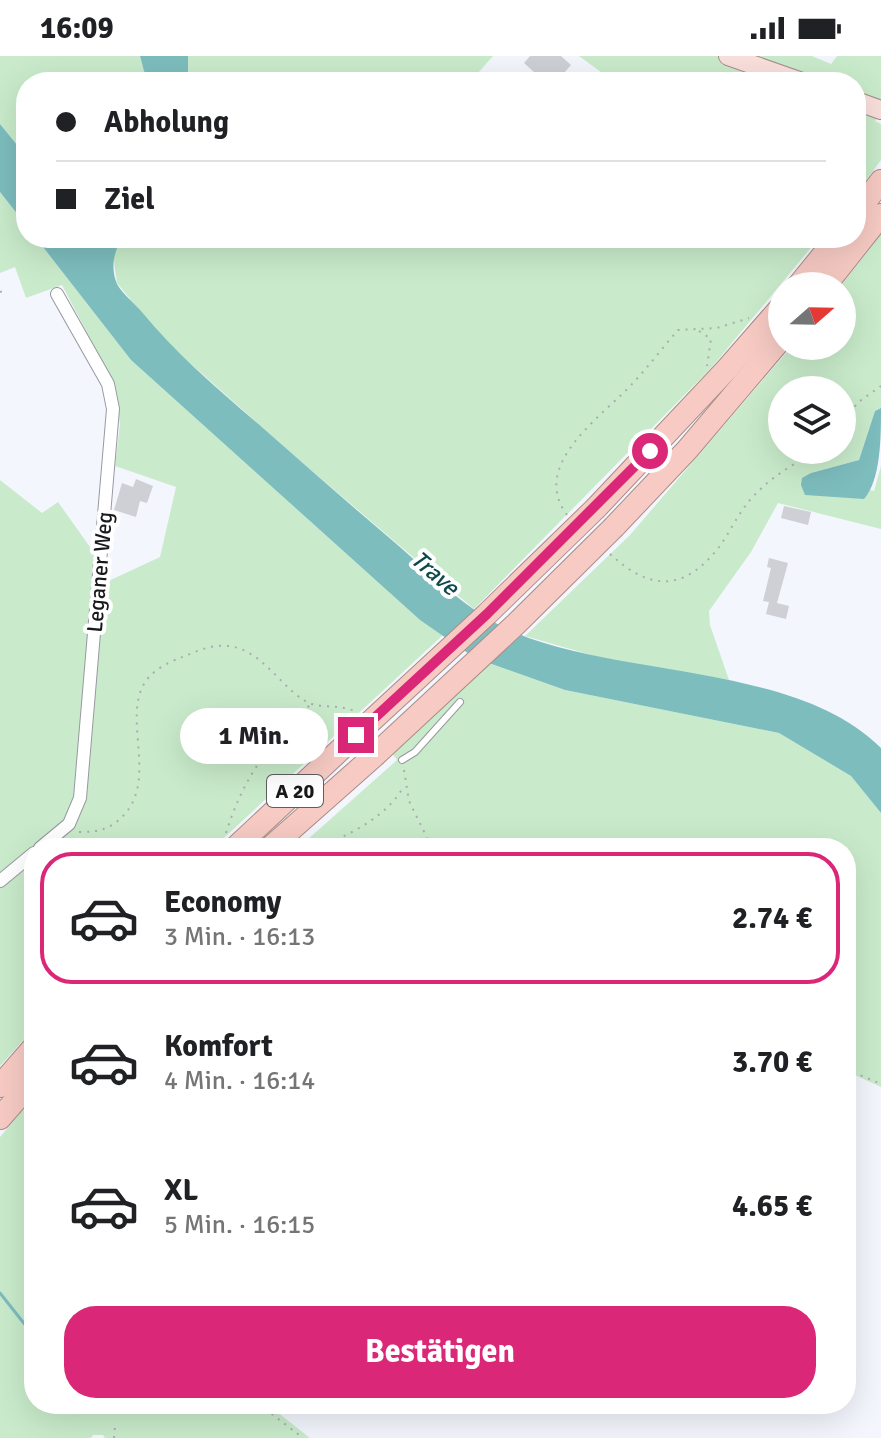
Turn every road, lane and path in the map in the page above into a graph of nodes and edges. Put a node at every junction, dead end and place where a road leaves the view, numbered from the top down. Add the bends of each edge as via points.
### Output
1 (728, 56) edge
2 (774, 72) edge
3 (881, 181) edge
4 (866, 201) edge
5 (881, 215) edge
6 (866, 234) edge
7 (829, 248) edge
8 (855, 248) edge
9 (809, 272) edge
10 (836, 272) edge
11 (57, 294) dead end
12 (768, 322) edge
13 (698, 330) dead end
14 (768, 355) edge
15 (705, 374) dead end
16 (881, 386) edge
17 (856, 405) edge
18 (460, 702) dead end
19 (312, 704) junction
20 (355, 711) dead end
21 (402, 760) joint
22 (405, 785) junction
23 (69, 824) junction
24 (52, 838) edge
25 (230, 838) edge
26 (234, 838) edge
27 (281, 838) edge
28 (341, 838) edge
29 (427, 838) edge
30 (24, 861) edge
31 (0, 881) edge
32 (24, 1058) edge
33 (856, 1073) edge
34 (881, 1084) edge
35 (0, 1086) edge
36 (24, 1090) edge
37 (0, 1118) edge
38 (272, 1414) edge
39 (115, 1426) dead end
40 (114, 1438) edge
41 (303, 1438) edge

1 - 2 main road
3 - 4 highway
5 - 6 highway
7 - 9 highway
8 - 10 highway
11 - 23 street, Leganer Weg via 108,384 113,409 83,773
12 - 26 highway, A 20, bridge via 596,508 487,614
13 - 15 path via 711,339
14 - 27 highway, A 20, bridge via 614,527
16 - 17 path
18 - 21 lane
19 - 20 path
19 - 23 path via 260,661 229,646 207,647 175,660 149,677 138,699 139,783 134,805 112,827 98,832 76,832
19 - 25 path via 251,771 234,809
21 - 22 path
22 - 28 path via 397,799
22 - 29 path
23 - 24 street
30 - 31 street
32 - 35 highway
33 - 34 path
36 - 37 highway
38 - 41 path
39 - 40 path

